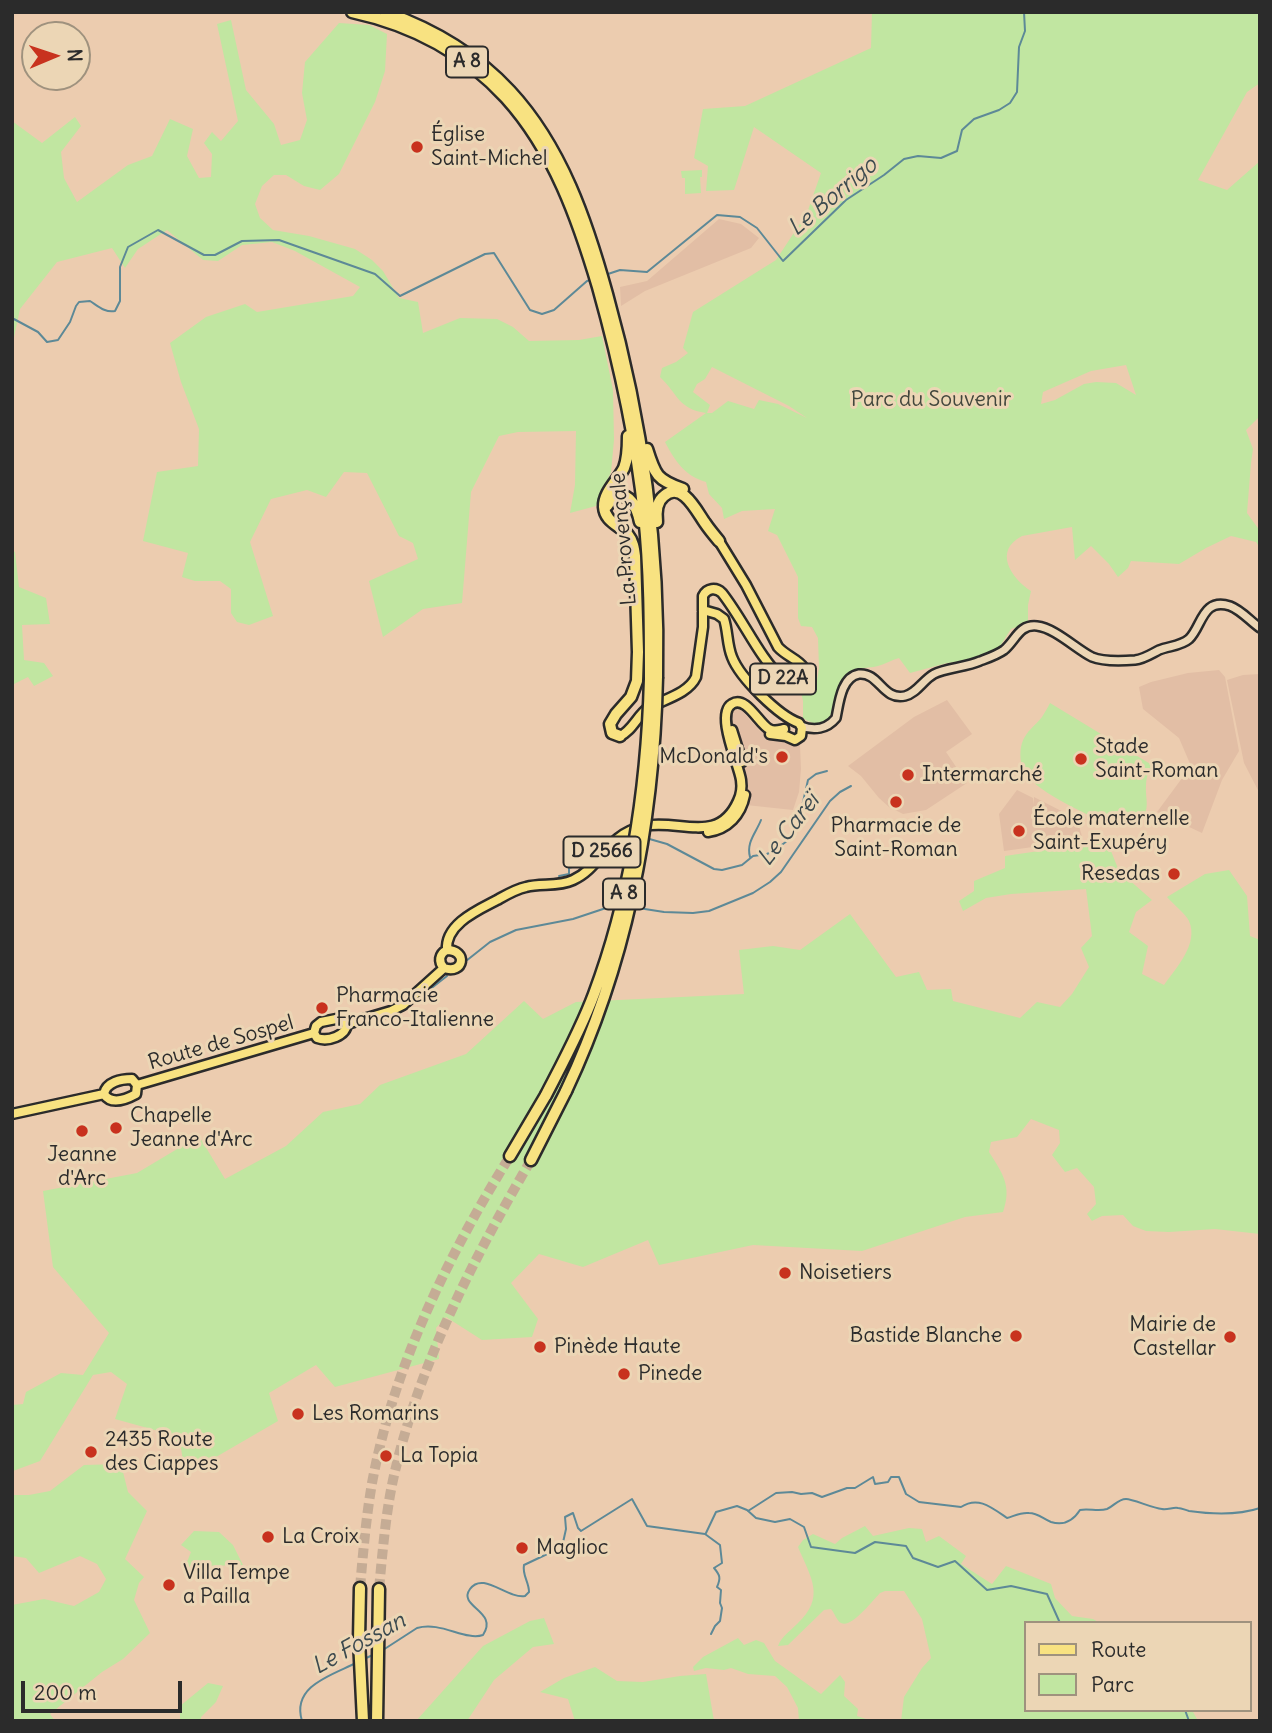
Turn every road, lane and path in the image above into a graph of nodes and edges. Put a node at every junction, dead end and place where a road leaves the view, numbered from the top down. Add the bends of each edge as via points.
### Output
1 (352, 12) edge
2 (386, 12) edge
3 (552, 157) junction
4 (630, 399) junction
5 (608, 517) junction
6 (719, 541) junction
7 (647, 555) junction
8 (657, 594) junction
9 (703, 610) junction
10 (1260, 628) edge
11 (654, 678) junction
12 (843, 692) junction
13 (802, 726) junction
14 (787, 728) junction
15 (620, 736) joint
16 (801, 736) junction
17 (447, 950) junction
18 (444, 968) junction
19 (347, 1024) junction
20 (314, 1033) junction
21 (137, 1085) junction
22 (104, 1094) junction
23 (12, 1114) edge
24 (510, 1156) tunnel mouth
25 (531, 1160) tunnel mouth
26 (360, 1588) tunnel mouth
27 (379, 1589) tunnel mouth
28 (363, 1721) edge
29 (377, 1721) edge

1 - 3 highway, La Provençale / A 8 via 409,29 465,61 507,99
2 - 3 highway, La Provençale / A 8 via 439,35 481,64 534,121
3 - 4 highway, La Provençale / A 8 via 570,186 590,236 617,328
4 - 5 highway via 627,457 605,499
4 - 6 highway via 655,471 666,483 690,494
4 - 7 highway, La Provençale / A 8
4 - 8 highway, La Provençale / A 8 via 649,497
5 - 7 highway via 612,498 621,495 629,499 638,513
5 - 15 highway via 628,536 635,556 637,674 633,694 610,724 612,733
6 - 8 highway via 686,496 664,495 656,511
6 - 9 main road, D 22A via 778,647 805,669 807,677 795,686 780,677 720,591 705,593
7 - 11 highway, La Provençale / A 8
8 - 11 highway, La Provençale / A 8
9 - 14 main road, D 22A via 724,619 735,664 769,705 784,714
9 - 15 main road via 693,683 644,711
10 - 12 main road via 1235,608 1216,605 1204,614 1186,642 1142,658 1107,660 1093,657 1042,627 1031,626 1018,632 1001,652 935,673 906,696 891,695 864,674 849,679
11 - 24 highway, La Provençale / A 8, bridge via 635,841 612,942 575,1038
11 - 25 highway, La Provençale / A 8, bridge via 652,775 621,943 584,1051
12 - 13 main road via 831,724 816,729
12 - 16 main road via 838,723 828,731
13 - 14 main road via 796,721
13 - 16 main road
14 - 16 main road via 795,740
14 - 17 main road, D 2566 via 767,728 747,707 732,704 727,720 741,781 730,815 703,828 663,824 631,830 576,878 523,887 479,909 452,932
17 - 18 main road via 440,957
17 - 18 main road via 456,951 461,961 454,969
18 - 19 main road, Route de Sospel via 402,1005
19 - 20 main road, Route de Sospel via 341,1017 327,1020 318,1024
19 - 20 main road, Route de Sospel via 344,1033 324,1040
20 - 21 main road, Route de Sospel
21 - 22 main road, Route de Sospel via 132,1079 108,1084
21 - 22 main road, Route de Sospel via 136,1094 118,1100
22 - 23 main road, Route de Sospel
26 - 28 highway
27 - 29 highway

